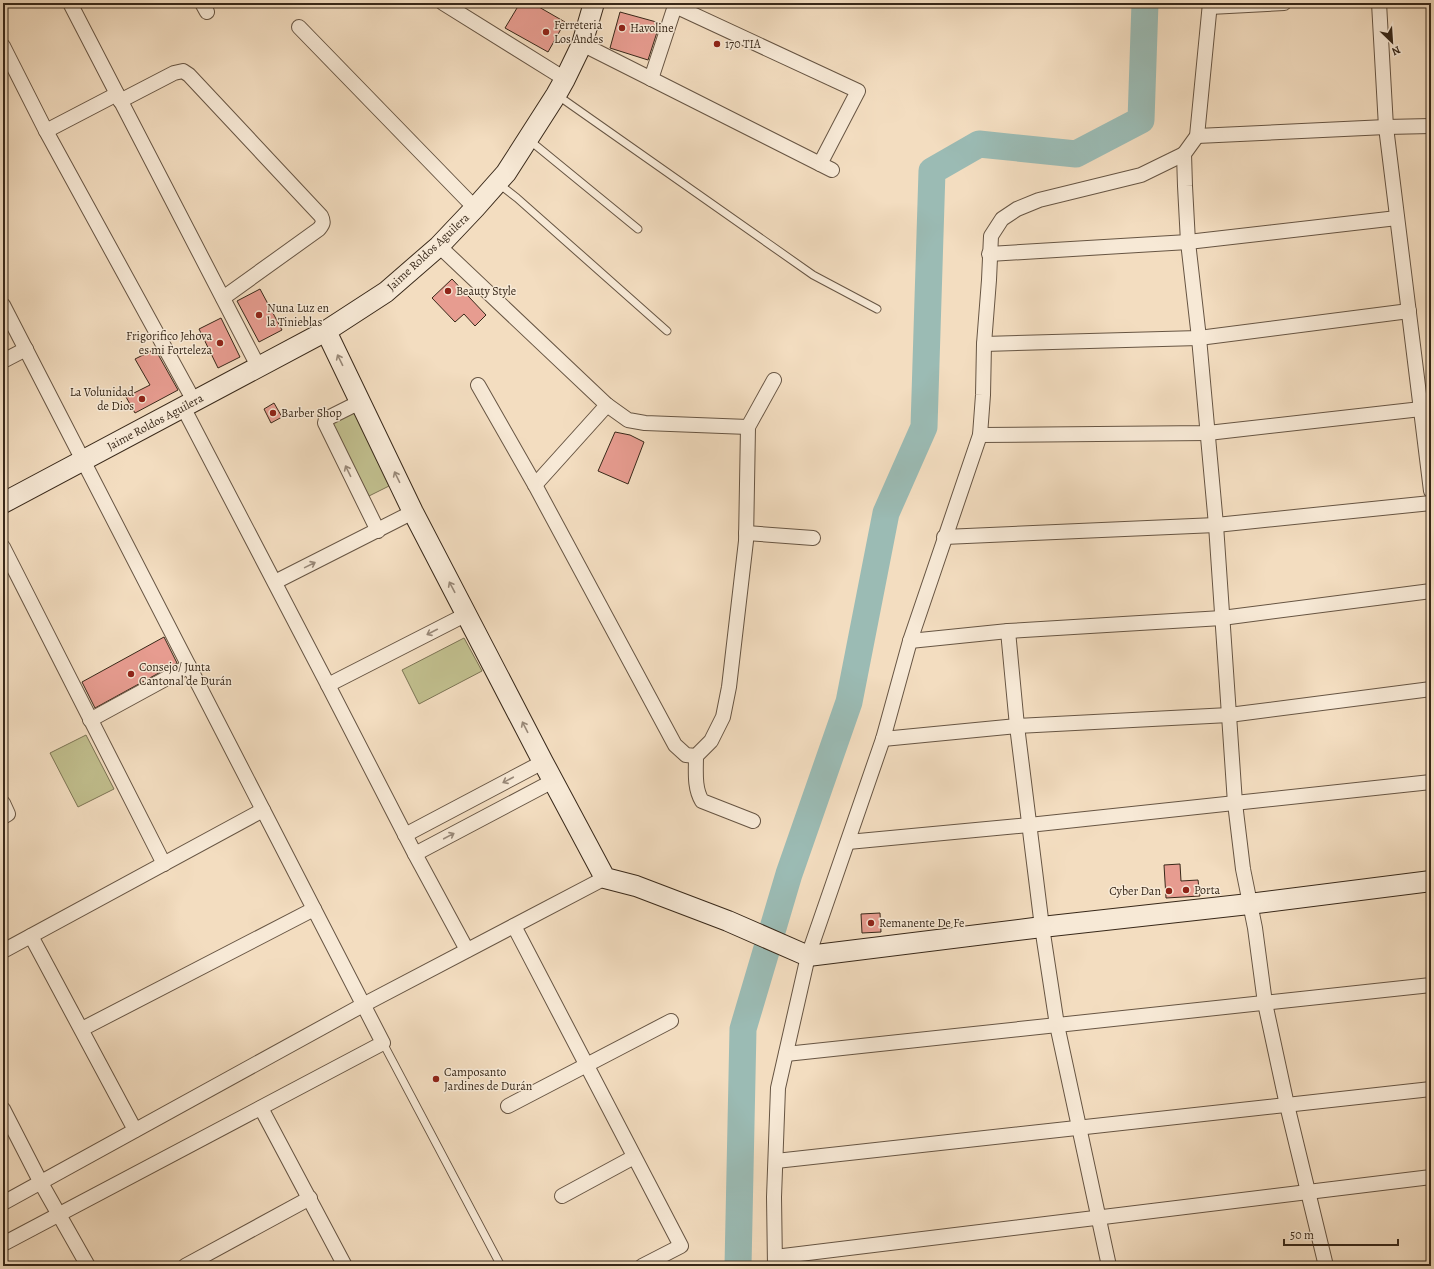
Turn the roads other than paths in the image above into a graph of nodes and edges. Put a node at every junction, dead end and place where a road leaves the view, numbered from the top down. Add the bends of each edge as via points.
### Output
1 (70, 3) edge
2 (443, 3) edge
3 (594, 3) edge
4 (1284, 3) edge
5 (1379, 3) edge
6 (1210, 5) edge
7 (299, 27) dead end
8 (582, 44) junction
9 (3, 46) edge
10 (651, 79) junction
11 (560, 87) junction
12 (119, 97) junction
13 (1431, 126) edge
14 (1386, 127) junction
15 (46, 131) junction
16 (1197, 136) junction
17 (528, 138) junction
18 (1184, 154) junction
19 (497, 183) junction
20 (475, 208) junction
21 (1397, 218) junction
22 (638, 229) dead end
23 (1188, 242) junction
24 (439, 246) junction
25 (989, 254) junction
26 (223, 298) junction
27 (3, 305) edge
28 (877, 309) dead end
29 (1409, 310) junction
30 (326, 331) junction
31 (667, 331) dead end
32 (1199, 338) junction
33 (984, 344) junction
34 (26, 349) junction
35 (3, 361) edge
36 (259, 368) junction
37 (774, 380) dead end
38 (478, 385) dead end
39 (360, 402) junction
40 (189, 404) junction
41 (607, 405) junction
42 (1421, 409) junction
43 (748, 427) junction
44 (1208, 433) junction
45 (980, 435) junction
46 (83, 460) junction
47 (535, 485) junction
48 (1431, 492) edge
49 (3, 503) edge
50 (1431, 503) edge
51 (413, 512) junction
52 (1216, 525) junction
53 (378, 531) junction
54 (746, 533) junction
55 (813, 538) dead end
56 (944, 538) junction
57 (3, 547) edge
58 (275, 582) junction
59 (1431, 591) edge
60 (467, 614) junction
61 (1222, 618) junction
62 (1008, 631) junction
63 (910, 641) junction
64 (189, 666) junction
65 (328, 685) junction
66 (1431, 688) edge
67 (1229, 714) junction
68 (90, 720) junction
69 (1017, 726) junction
70 (883, 739) junction
71 (696, 756) junction
72 (543, 762) junction
73 (553, 781) junction
74 (1431, 782) edge
75 (3, 803) edge
76 (1235, 803) junction
77 (263, 810) junction
78 (3, 817) edge
79 (753, 821) dead end
80 (1029, 826) junction
81 (405, 836) junction
82 (848, 842) junction
83 (415, 854) junction
84 (164, 864) junction
85 (605, 878) junction
86 (1431, 881) edge
87 (1249, 904) junction
88 (314, 909) junction
89 (514, 926) junction
90 (1042, 927) junction
91 (31, 936) junction
92 (467, 950) junction
93 (3, 951) edge
94 (803, 954) junction
95 (1431, 985) edge
96 (1265, 1003) junction
97 (364, 1005) junction
98 (671, 1021) dead end
99 (1057, 1025) junction
100 (82, 1029) junction
101 (383, 1043) junction
102 (786, 1054) junction
103 (586, 1065) junction
104 (1431, 1089) edge
105 (1287, 1105) junction
106 (508, 1106) dead end
107 (261, 1108) junction
108 (3, 1109) edge
109 (1079, 1127) junction
110 (135, 1130) junction
111 (634, 1157) junction
112 (776, 1161) junction
113 (1431, 1177) edge
114 (41, 1183) junction
115 (1308, 1192) junction
116 (562, 1196) dead end
117 (310, 1198) junction
118 (3, 1203) edge
119 (59, 1214) junction
120 (1099, 1218) junction
121 (3, 1244) edge
122 (775, 1262) edge
123 (88, 1266) edge
124 (185, 1266) edge
125 (345, 1266) edge
126 (501, 1266) edge
127 (642, 1266) edge
128 (1109, 1266) edge
129 (1326, 1266) edge

1 - 12 street
2 - 11 street
3 - 8 street, Jaime Roldos Aguilera
4 - 6 street
5 - 14 street
6 - 16 street
7 - 20 street
8 - 10 street
8 - 11 street, Jaime Roldos Aguilera
9 - 15 street
10 - 10 street via 826,167 858,91 675,6
11 - 17 street, Jaime Roldos Aguilera
11 - 28 lane via 813,275
12 - 15 street
12 - 26 street
12 - 26 street via 183,71 321,216 323,220 319,229
13 - 14 street
14 - 16 street
14 - 21 street
15 - 40 street
16 - 18 street
17 - 19 street, Jaime Roldos Aguilera
17 - 22 lane
18 - 23 street
18 - 25 street via 1141,175 1039,200 1017,209 1002,219 996,227 991,236
19 - 20 street, Jaime Roldos Aguilera
19 - 31 lane
20 - 24 street, Jaime Roldos Aguilera
21 - 23 street
21 - 29 street
23 - 25 street
23 - 32 street
24 - 30 street, Jaime Roldos Aguilera via 386,292
24 - 41 street
25 - 33 street
26 - 36 street
27 - 34 street
29 - 32 street
29 - 42 street
30 - 36 street, Jaime Roldos Aguilera
39 -> 30 street
32 - 33 street
32 - 44 street
33 - 45 street
34 - 35 street
34 - 46 street
36 - 40 street, Jaime Roldos Aguilera
37 - 43 street
38 - 47 street
51 -> 39 street
53 -> 39 street via 325,423 326,419
40 - 46 street, Jaime Roldos Aguilera
40 - 58 street
41 - 43 street via 628,420 645,423
41 - 47 street
42 - 44 street
42 - 48 street
43 - 54 street
44 - 45 street
44 - 52 street
45 - 56 street
46 - 49 street, Jaime Roldos Aguilera
46 - 64 street
47 - 71 street via 674,745 686,755
50 - 52 street
51 - 53 street
60 -> 51 street
52 - 56 street
52 - 61 street
58 -> 53 street
54 - 55 street
54 - 71 street via 729,687 723,717 711,741
56 - 63 street
57 - 68 street
58 - 65 street
59 - 61 street
60 -> 65 street
72 -> 60 street
61 - 62 street
61 - 67 street
62 - 63 street
62 - 69 street
63 - 70 street
64 - 68 street
64 - 77 street
65 - 81 street
66 - 67 street
67 - 69 street
67 - 76 street
68 - 84 street
69 - 70 street
69 - 80 street
70 - 82 street
71 - 79 street via 697,787 702,802
72 - 73 street
72 -> 81 street
83 -> 73 street
73 - 85 street
74 - 76 street
75 - 78 street via 8,814
76 - 80 street
76 - 87 street
77 - 84 street
77 - 88 street
80 - 82 street
80 - 90 street
81 - 83 street
82 - 94 street
83 - 92 street
84 - 91 street
85 - 89 street
85 - 94 street via 636,886 728,921
86 - 87 street
87 - 90 street
87 - 96 street via 1255,928
88 - 97 street
88 - 100 street
89 - 92 street
89 - 103 street
90 - 94 street
90 - 99 street
91 - 93 street
91 - 100 street
92 - 97 street
94 - 102 street
95 - 96 street
96 - 99 street
96 - 105 street
97 - 101 street
97 - 110 street
98 - 103 street
99 - 102 street
99 - 109 street
100 - 110 street
101 - 107 street
101 - 126 lane
102 - 112 street via 778,1088
103 - 106 street
103 - 111 street
104 - 105 street
105 - 109 street
105 - 115 street
107 - 117 street
107 - 119 street
108 - 114 street
109 - 112 street
109 - 120 street
110 - 114 street
111 - 116 street
111 - 127 street via 681,1246
112 - 122 street
113 - 115 street
114 - 118 street
114 - 119 street
115 - 120 street
115 - 129 street
117 - 124 street
117 - 125 street
119 - 121 street
119 - 123 street
120 - 122 street
120 - 128 street

